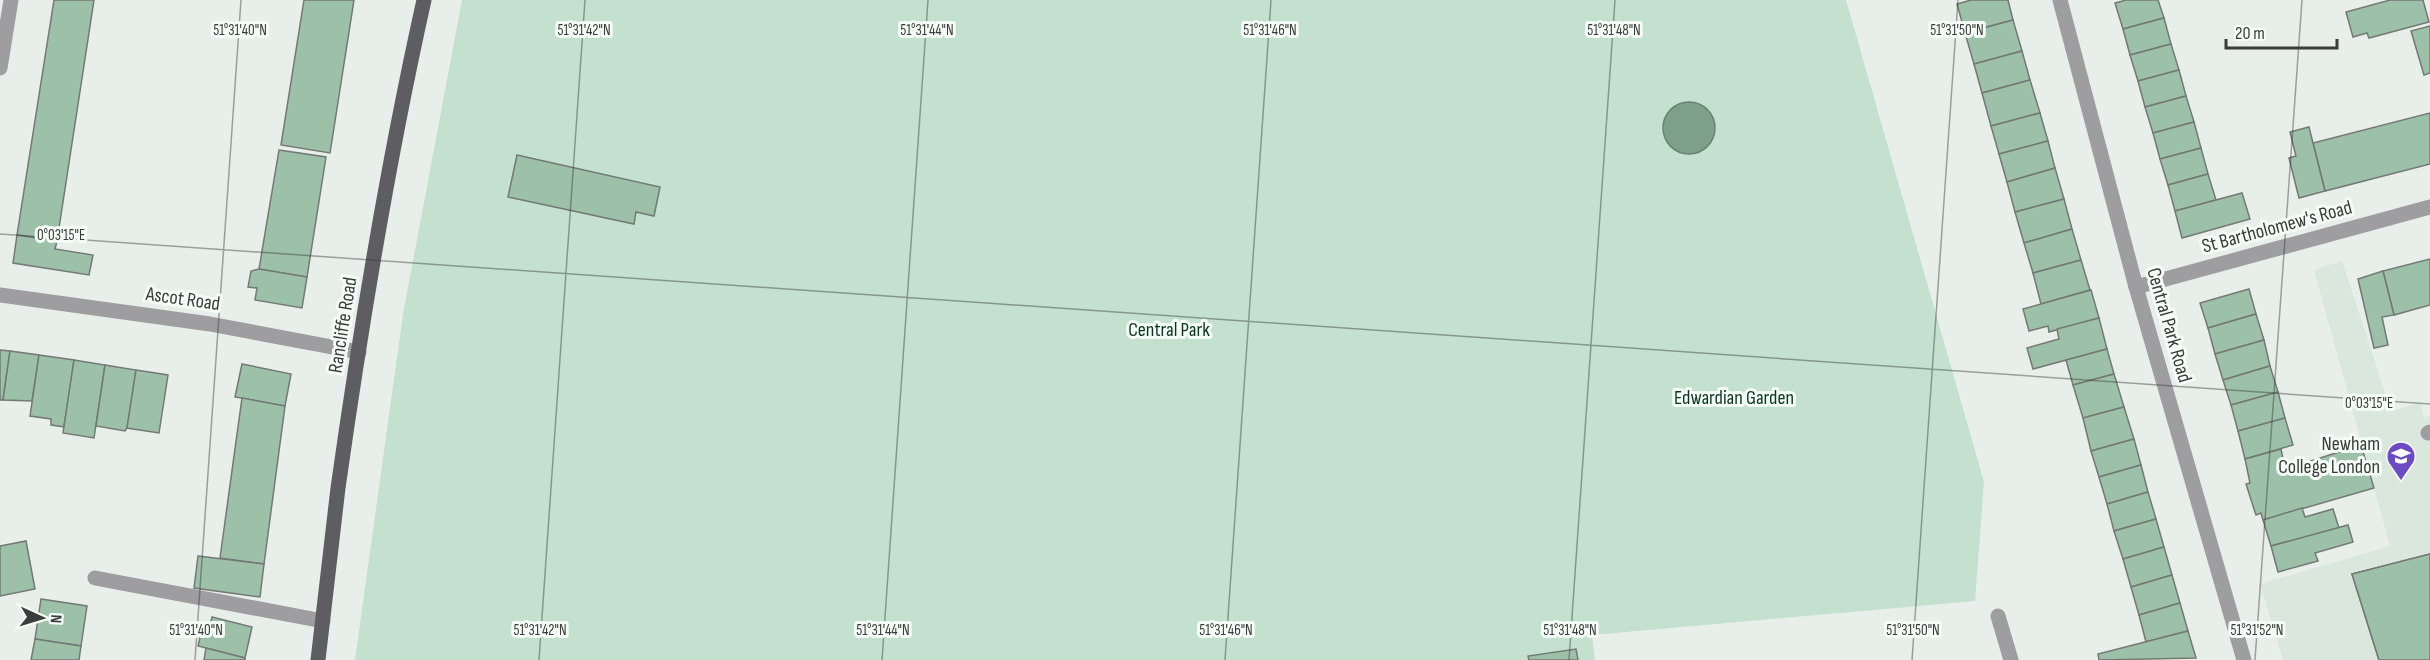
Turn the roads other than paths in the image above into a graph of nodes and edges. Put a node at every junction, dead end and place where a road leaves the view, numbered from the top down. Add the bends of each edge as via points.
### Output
1 (11, 0) edge
2 (424, 0) edge
3 (2060, 0) edge
4 (0, 68) edge
5 (2430, 207) edge
6 (2136, 287) junction
7 (0, 295) edge
8 (359, 352) junction
9 (95, 578) dead end
10 (1998, 616) dead end
11 (323, 621) junction
12 (318, 660) edge
13 (2011, 660) edge
14 (2244, 660) edge

1 - 4 street
2 - 8 main road, Rancliffe Road
3 - 6 street, Central Park Road
5 - 6 street, St Bartholomew's Road
6 - 14 street, Central Park Road
7 - 8 street, Ascot Road via 210,324
8 - 11 main road, Rancliffe Road
9 - 11 street
10 - 13 street
11 - 12 main road, Rancliffe Road

